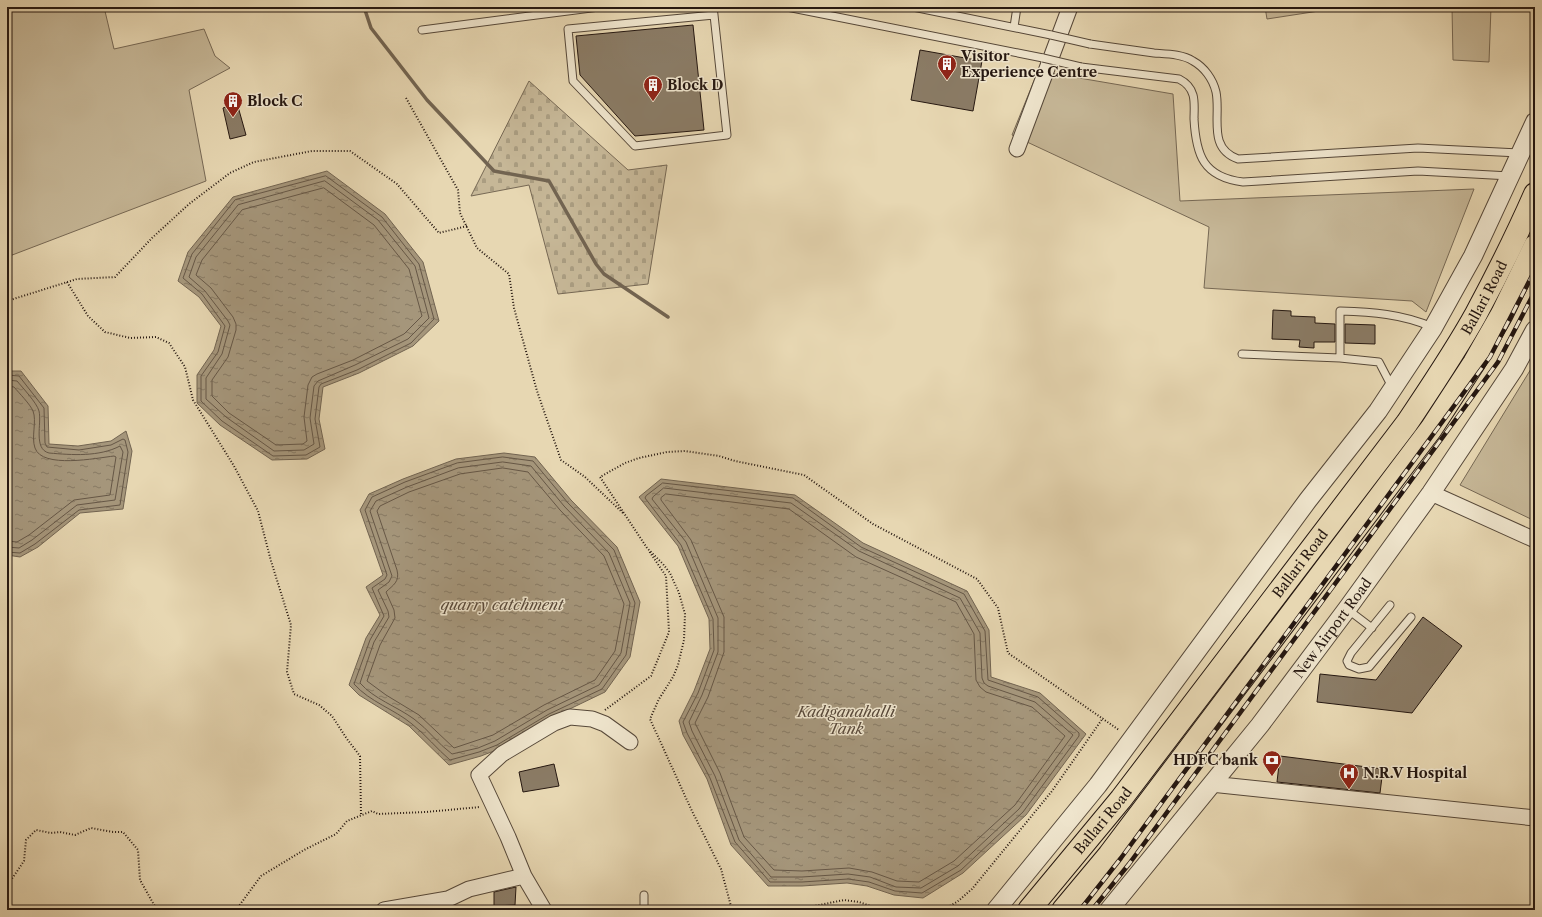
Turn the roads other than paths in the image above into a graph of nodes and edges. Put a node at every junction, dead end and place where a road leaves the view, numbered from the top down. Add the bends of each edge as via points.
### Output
1 (599, 7) edge
2 (712, 7) edge
3 (787, 7) edge
4 (913, 7) edge
5 (1017, 7) edge
6 (1070, 7) edge
7 (714, 15) junction
8 (1014, 27) junction
9 (422, 30) dead end
10 (1535, 122) edge
11 (1017, 149) dead end
12 (1520, 154) junction
13 (1510, 176) junction
14 (1535, 194) edge
15 (1535, 246) edge
16 (1433, 328) junction
17 (1535, 330) edge
18 (1242, 354) dead end
19 (1340, 358) junction
20 (1393, 389) junction
21 (1431, 493) junction
22 (1535, 540) edge
23 (1390, 605) dead end
24 (1347, 609) junction
25 (1411, 617) dead end
26 (1372, 628) junction
27 (630, 742) dead end
28 (1211, 784) junction
29 (1535, 818) edge
30 (524, 876) junction
31 (644, 895) dead end
32 (384, 910) edge
33 (544, 910) edge
34 (644, 910) edge
35 (996, 910) edge
36 (1030, 910) edge
37 (1063, 910) edge
38 (1109, 910) edge

1 - 9 lane
2 - 7 lane
3 - 13 lane, bridge via 1081,67 1179,79 1193,96 1195,137 1201,156 1214,172 1233,181 1418,171
4 - 8 lane
5 - 8 lane
6 - 11 street
7 - 7 lane via 727,135 635,146 573,81 568,29
8 - 12 lane, bridge via 1090,44 1186,57 1199,65 1210,78 1216,92 1218,135 1221,145 1228,154 1238,159 1418,148
10 - 12 street
12 - 13 street
13 - 16 street via 1473,256
14 - 36 highway, Ballari Road via 1476,315 1407,423 1121,799
15 - 37 highway, Ballari Road via 1502,314 1431,429 1109,855
16 - 19 lane via 1417,321 1377,312 1340,311
16 - 20 street
17 - 21 street, New Airport Road via 1514,369
18 - 19 lane
19 - 20 lane via 1379,362
20 - 35 street via 1098,785
21 - 22 street
21 - 24 street, New Airport Road
23 - 26 lane
24 - 26 lane
24 - 28 street, New Airport Road via 1260,725
25 - 26 lane via 1369,667 1359,669 1349,665 1348,658
27 - 30 street via 605,724 592,719 570,717 554,723 502,754 479,774
28 - 29 street
28 - 38 street, New Airport Road
30 - 32 street via 469,889 448,899
30 - 33 street
31 - 34 lane

